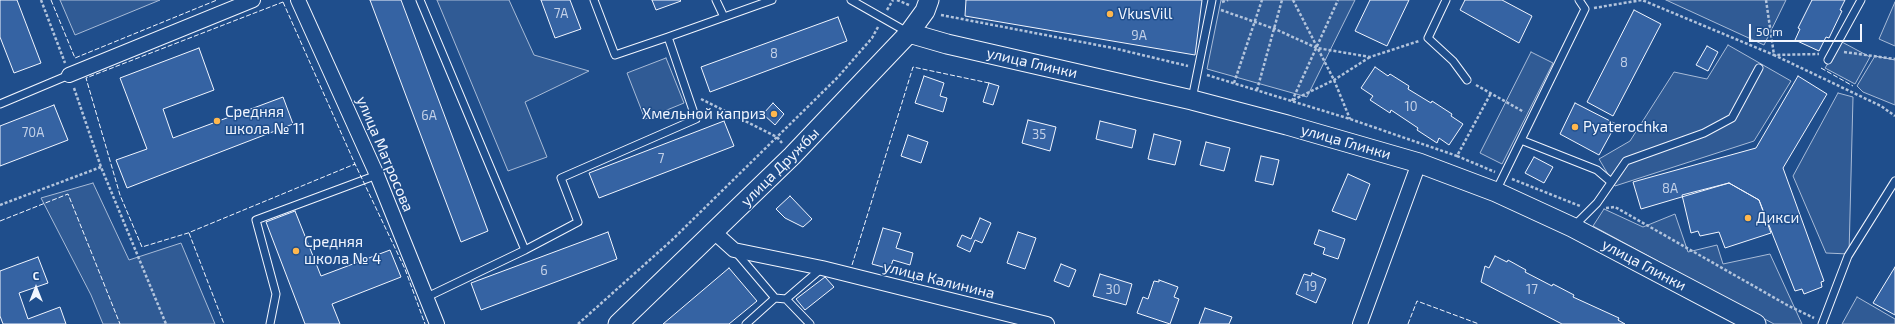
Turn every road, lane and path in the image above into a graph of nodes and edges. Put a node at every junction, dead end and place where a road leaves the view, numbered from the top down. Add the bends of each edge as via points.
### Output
1 (41, 0) edge
2 (253, 0) edge
3 (298, 0) edge
4 (420, 0) edge
5 (594, 0) edge
6 (716, 0) edge
7 (772, 0) edge
8 (851, 0) edge
9 (897, 0) edge
10 (1262, 0) edge
11 (1282, 0) edge
12 (1293, 0) edge
13 (1338, 0) edge
14 (1446, 0) edge
15 (1579, 0) edge
16 (1642, 0) edge
17 (1766, 0) edge
18 (1862, 0) edge
19 (1211, 3) edge
20 (927, 5) edge
21 (1585, 9) junction
22 (724, 17) junction
23 (883, 18) junction
24 (1255, 22) junction
25 (1275, 28) junction
26 (909, 33) junction
27 (668, 37) junction
28 (1428, 38) junction
29 (1317, 48) junction
30 (1774, 55) junction
31 (1370, 57) junction
32 (1829, 57) junction
33 (1895, 59) edge
34 (1198, 68) junction
35 (1759, 68) dead end
36 (69, 75) junction
37 (1334, 80) junction
38 (1466, 80) joint
39 (1234, 84) junction
40 (1256, 90) junction
41 (688, 93) junction
42 (1491, 93) junction
43 (1192, 100) junction
44 (1292, 101) junction
45 (0, 104) edge
46 (1895, 116) edge
47 (1533, 117) junction
48 (1350, 119) junction
49 (777, 137) junction
50 (1521, 140) junction
51 (792, 156) junction
52 (1457, 156) junction
53 (1419, 163) junction
54 (101, 167) junction
55 (377, 176) junction
56 (1895, 181) edge
57 (1611, 182) junction
58 (1500, 184) junction
59 (0, 205) edge
60 (1590, 210) junction
61 (1572, 227) junction
62 (714, 232) junction
63 (525, 250) junction
64 (734, 250) junction
65 (822, 268) junction
66 (427, 296) junction
67 (776, 298) junction
68 (786, 299) junction
69 (1822, 323) edge
70 (166, 324) edge
71 (270, 324) edge
72 (437, 324) edge
73 (578, 324) edge
74 (618, 324) edge
75 (746, 324) edge
76 (810, 324) edge
77 (1047, 324) edge
78 (1360, 324) edge
79 (1756, 324) edge

1 - 36 path
2 - 36 street
3 - 55 street, улица Матросова
4 - 63 lane
5 - 27 lane via 615,55
6 - 22 lane
7 - 22 lane
8 - 23 lane
9 - 20 path
10 - 24 path
11 - 25 path
12 - 29 path
13 - 29 path
14 - 28 lane
15 - 21 lane
16 - 21 path
16 - 30 path
17 - 30 path
18 - 32 lane
19 - 24 path
19 - 34 lane
20 - 26 street, улица Дружбы
20 - 34 path
21 - 47 lane
22 - 27 lane
23 - 26 lane
23 - 49 path via 872,38 838,77
24 - 25 path
24 - 39 path
25 - 29 path
25 - 40 path
26 - 43 street, улица Глинки
26 - 51 street, улица Дружбы
27 - 41 lane
28 - 31 path
28 - 38 lane via 1453,60
29 - 31 path
29 - 37 path
29 - 44 path
30 - 32 path
30 - 46 path via 1881,106
31 - 37 path
32 - 33 path via 1846,51
34 - 39 path via 1207,75
34 - 43 lane
35 - 57 lane via 1732,118 1704,133 1626,161
36 - 45 lane
36 - 54 path
37 - 44 path
37 - 48 path
38 - 42 path
39 - 40 path
40 - 44 path
41 - 49 path
41 - 63 lane via 696,119 561,178 578,222
42 - 47 path
42 - 52 path
43 - 53 street, улица Глинки
44 - 48 path
47 - 50 lane
48 - 52 path
49 - 51 path
49 - 73 path via 672,240
50 - 57 lane via 1597,170
50 - 58 lane
51 - 62 street, улица Дружбы
52 - 58 path
53 - 58 street, улица Глинки
53 - 78 street
54 - 59 path
54 - 70 path
55 - 66 street, улица Матросова
55 - 71 lane via 256,220 276,294
56 - 69 lane via 1848,256
57 - 60 lane
58 - 60 path
58 - 61 street, улица Глинки
60 - 61 lane
60 - 69 path via 1615,207
61 - 79 street, улица Глинки
62 - 64 street
62 - 74 street, улица Дружбы
63 - 66 lane
64 - 65 street, улица Калинина
64 - 67 lane
65 - 68 lane
65 - 77 street, улица Калинина
66 - 72 street, улица Матросова
67 - 68 lane
67 - 75 lane
68 - 76 lane

